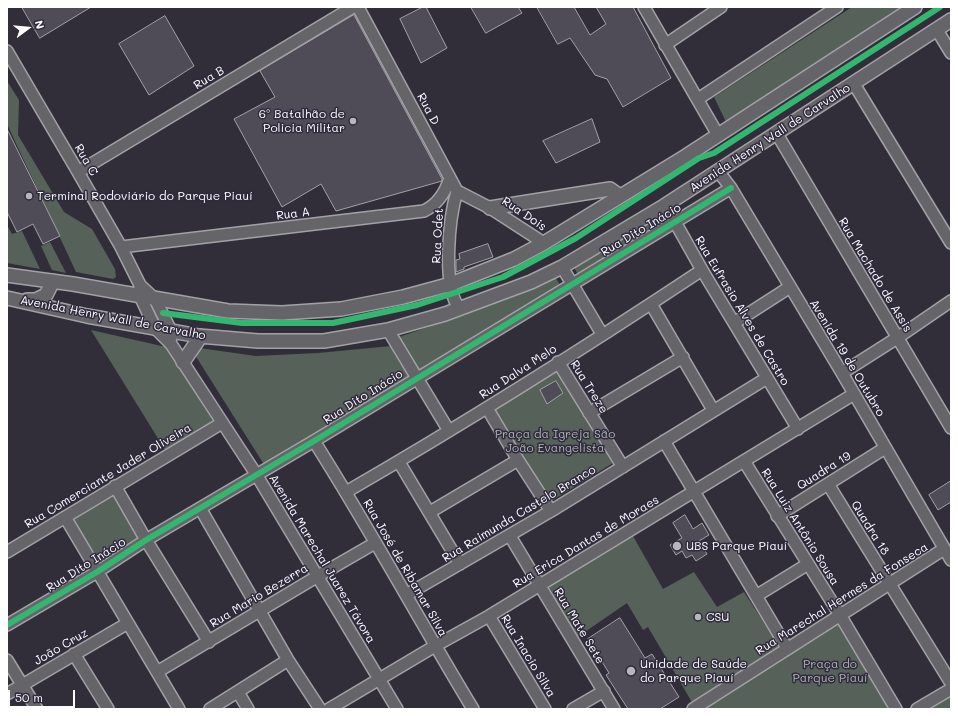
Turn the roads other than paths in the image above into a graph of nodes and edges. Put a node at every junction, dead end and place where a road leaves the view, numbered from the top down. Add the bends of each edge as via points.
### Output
1 (352, 7) edge
2 (358, 7) edge
3 (644, 7) edge
4 (721, 7) edge
5 (837, 7) edge
6 (915, 7) edge
7 (951, 20) edge
8 (937, 30) junction
9 (665, 44) junction
10 (7, 51) edge
11 (951, 53) edge
12 (854, 84) junction
13 (698, 99) junction
14 (777, 134) junction
15 (718, 135) junction
16 (718, 170) junction
17 (78, 172) junction
18 (450, 178) junction
19 (731, 188) junction
20 (456, 191) junction
21 (620, 196) junction
22 (664, 206) junction
23 (490, 208) junction
24 (675, 222) junction
25 (544, 243) junction
26 (951, 243) edge
27 (121, 247) junction
28 (562, 267) junction
29 (702, 270) junction
30 (7, 275) edge
31 (53, 281) junction
32 (572, 283) junction
33 (451, 284) junction
34 (790, 287) junction
35 (140, 290) junction
36 (7, 298) edge
37 (155, 299) junction
38 (951, 301) edge
39 (651, 304) junction
40 (459, 308) junction
41 (734, 323) junction
42 (155, 328) junction
43 (388, 330) junction
44 (602, 334) junction
45 (201, 336) junction
46 (171, 338) junction
47 (897, 338) junction
48 (683, 357) junction
49 (183, 362) junction
50 (558, 362) junction
51 (842, 373) junction
52 (416, 378) junction
53 (767, 378) junction
54 (854, 394) junction
55 (487, 408) junction
56 (714, 410) junction
57 (589, 413) junction
58 (222, 423) junction
59 (798, 428) junction
60 (951, 428) edge
61 (449, 431) junction
62 (314, 441) junction
63 (664, 441) junction
64 (886, 448) junction
65 (518, 460) junction
66 (744, 461) junction
67 (398, 462) junction
68 (623, 467) junction
69 (256, 474) junction
70 (828, 484) junction
71 (115, 486) junction
72 (346, 492) junction
73 (694, 492) junction
74 (200, 508) junction
75 (551, 511) junction
76 (430, 512) junction
77 (777, 516) junction
78 (65, 517) junction
79 (510, 536) junction
80 (146, 540) junction
81 (375, 543) junction
82 (944, 550) junction
83 (7, 552) edge
84 (951, 560) edge
85 (460, 564) junction
86 (808, 564) junction
87 (97, 572) junction
88 (318, 576) junction
89 (890, 584) junction
90 (540, 586) junction
91 (406, 595) junction
92 (756, 596) junction
93 (260, 611) junction
94 (840, 615) junction
95 (489, 616) junction
96 (128, 623) junction
97 (7, 625) edge
98 (209, 642) junction
99 (435, 646) junction
100 (788, 648) junction
101 (74, 654) junction
102 (7, 660) edge
103 (288, 660) junction
104 (158, 672) junction
105 (379, 679) junction
106 (951, 683) edge
107 (22, 685) junction
108 (951, 689) edge
109 (604, 691) junction
110 (238, 692) junction
111 (7, 694) edge
112 (37, 709) edge
113 (108, 709) edge
114 (179, 709) edge
115 (210, 709) edge
116 (248, 709) edge
117 (320, 709) edge
118 (329, 709) edge
119 (397, 709) edge
120 (473, 709) edge
121 (545, 709) edge
122 (573, 709) edge
123 (614, 709) edge
124 (693, 709) edge
125 (896, 709) edge
126 (917, 709) edge

1 - 17 street, Rua B
2 - 18 street, Rua D
3 - 9 street
4 - 9 street
5 - 13 street
6 - 15 main road, Avenida Henry Wall de Carvalho
7 - 8 main road, Avenida Henry Wall de Carvalho
8 - 11 street
8 - 12 main road, Avenida Henry Wall de Carvalho
9 - 13 street
10 - 17 street, Rua C
12 - 14 main road, Avenida Henry Wall de Carvalho
12 - 26 street
13 - 15 street
14 - 16 main road, Avenida Henry Wall de Carvalho
14 - 47 street, Rua Machado de Assis
15 - 21 main road, Avenida Henry Wall de Carvalho
16 - 19 street, Avenida 19 de Outubro
16 - 22 main road, Avenida Henry Wall de Carvalho
17 - 27 street, Rua C
18 - 20 street, Rua D
18 - 27 street, Rua A via 442,197 424,212
19 - 24 street, Rua Dito Inácio
19 - 34 street, Avenida 19 de Outubro
20 - 23 street
20 - 33 street, Rua Odet via 448,246
21 - 23 main road via 610,189
21 - 25 main road, Avenida Henry Wall de Carvalho
22 - 24 street, Rua Eufrasio Alves de Castro
22 - 28 main road, Avenida Henry Wall de Carvalho
23 - 25 street, Rua Dois
24 - 29 street, Rua Eufrasio Alves de Castro
24 - 32 street, Rua Dito Inácio
25 - 33 main road, Avenida Henry Wall de Carvalho via 514,259
27 - 35 street, Rua C
28 - 32 street
28 - 40 main road, Avenida Henry Wall de Carvalho via 531,282
29 - 39 street, Rua Dalva Melo
29 - 41 street, Rua Eufrasio Alves de Castro
30 - 31 main road, Avenida Henry Wall de Carvalho
31 - 35 main road, Avenida Henry Wall de Carvalho
31 - 36 main road via 42,298
32 - 44 street
32 - 52 street, Rua Dito Inácio
33 - 37 main road, Avenida Henry Wall de Carvalho via 404,297 341,309 282,313 228,311
33 - 40 street, Rua Odet via 452,294
34 - 41 street
34 - 51 street, Avenida 19 de Outubro
35 - 37 main road, Avenida Henry Wall de Carvalho
35 - 42 street, Rua C
36 - 42 main road, Avenida Henry Wall de Carvalho
37 - 46 street, Avenida Marechal Juarez Távora
38 - 47 street
39 - 44 street, Rua Dalva Melo
39 - 48 street
40 - 43 main road, Avenida Henry Wall de Carvalho
41 - 53 street, Rua Eufrasio Alves de Castro
42 - 46 main road, Avenida Henry Wall de Carvalho
43 - 45 main road, Avenida Henry Wall de Carvalho via 324,341 258,341
43 - 52 street
44 - 50 street, Rua Dalva Melo
45 - 46 main road, Avenida Henry Wall de Carvalho
45 - 49 main road
46 - 49 street, Avenida Marechal Juarez Távora
47 - 51 street
47 - 60 street, Rua Machado de Assis
48 - 56 street
48 - 57 street
49 - 58 street, Avenida Marechal Juarez Távora
50 - 55 street, Rua Dalva Melo
50 - 57 street, Rua Treze
51 - 54 street, Avenida 19 de Outubro
52 - 61 street
52 - 62 street, Rua Dito Inácio
53 - 56 street, Rua Raimunda Castelo Branco
53 - 59 street, Rua Eufrasio Alves de Castro
54 - 59 street, Rua Erica Dantas de Moraes
54 - 64 street, Avenida 19 de Outubro
55 - 61 street, Rua Dalva Melo
55 - 65 street
56 - 63 street, Rua Raimunda Castelo Branco
57 - 68 street, Rua Treze
58 - 69 street, Avenida Marechal Juarez Távora
58 - 71 street, Rua Comerciante Jader Oliveira
59 - 66 street, Rua Erica Dantas de Moraes
61 - 67 street, Rua Dalva Melo
62 - 69 street, Rua Dito Inácio
62 - 72 street, Rua José de Ribamar Silva
63 - 68 street, Rua Raimunda Castelo Branco
63 - 73 street
64 - 70 street, Quadra 19
64 - 82 street, Avenida 19 de Outubro
65 - 75 street
65 - 76 street
66 - 73 street, Rua Erica Dantas de Moraes
66 - 77 street, Rua Luiz Antônio Sousa
67 - 72 street, Rua Dalva Melo
67 - 76 street
68 - 75 street, Rua Raimunda Castelo Branco
69 - 74 street, Rua Dito Inácio
69 - 88 street, Avenida Marechal Juarez Távora
70 - 77 street, Quadra 19
70 - 89 street, Quadra 18
71 - 78 street, Rua Comerciante Jader Oliveira
71 - 80 street
72 - 81 street, Rua José de Ribamar Silva
73 - 90 street, Rua Erica Dantas de Moraes
73 - 92 street
74 - 80 street, Rua Dito Inácio
74 - 93 street
75 - 79 street, Rua Raimunda Castelo Branco
76 - 85 street
77 - 86 street, Rua Luiz Antônio Sousa
78 - 83 street, Rua Comerciante Jader Oliveira
78 - 87 street
79 - 85 street, Rua Raimunda Castelo Branco
79 - 90 street, Rua Mate Sete
80 - 87 street, Rua Dito Inácio
80 - 98 street
81 - 88 street, Rua Mario Bezerra
81 - 91 street, Rua José de Ribamar Silva
82 - 84 street, Avenida 19 de Outubro
82 - 89 street, Rua Marechal Hermes da Fonseca
85 - 91 street, Rua Raimunda Castelo Branco
86 - 92 street
86 - 94 street, Rua Luiz Antônio Sousa
87 - 96 street
87 - 97 street, Rua Dito Inácio
88 - 93 street, Rua Mario Bezerra
88 - 105 street, Avenida Marechal Juarez Távora
89 - 94 street, Rua Marechal Hermes da Fonseca
89 - 106 street, Quadra 18
90 - 95 street, Rua Erica Dantas de Moraes
90 - 109 street, Rua Mate Sete
91 - 99 street, Rua José de Ribamar Silva
92 - 100 street
93 - 98 street, Rua Mario Bezerra
93 - 103 street
94 - 100 street, Rua Marechal Hermes da Fonseca
94 - 125 street, Rua Luiz Antônio Sousa
95 - 99 street, Rua Erica Dantas de Moraes
95 - 121 street, Rua Inacio Silva
96 - 101 street, João Cruz
96 - 104 street
98 - 104 street, Rua Mario Bezerra
99 - 105 street, Rua Erica Dantas de Moraes
99 - 120 street, Rua José de Ribamar Silva
100 - 124 street, Rua Marechal Hermes da Fonseca
101 - 107 street, João Cruz
101 - 113 street
102 - 107 street
103 - 110 street
103 - 117 street
104 - 114 street
105 - 118 street, Rua Erica Dantas de Moraes
105 - 119 street, Avenida Marechal Juarez Távora
107 - 111 street, João Cruz
107 - 112 street
108 - 126 street
109 - 122 street
109 - 123 street, Rua Mate Sete
110 - 115 street
110 - 116 street

